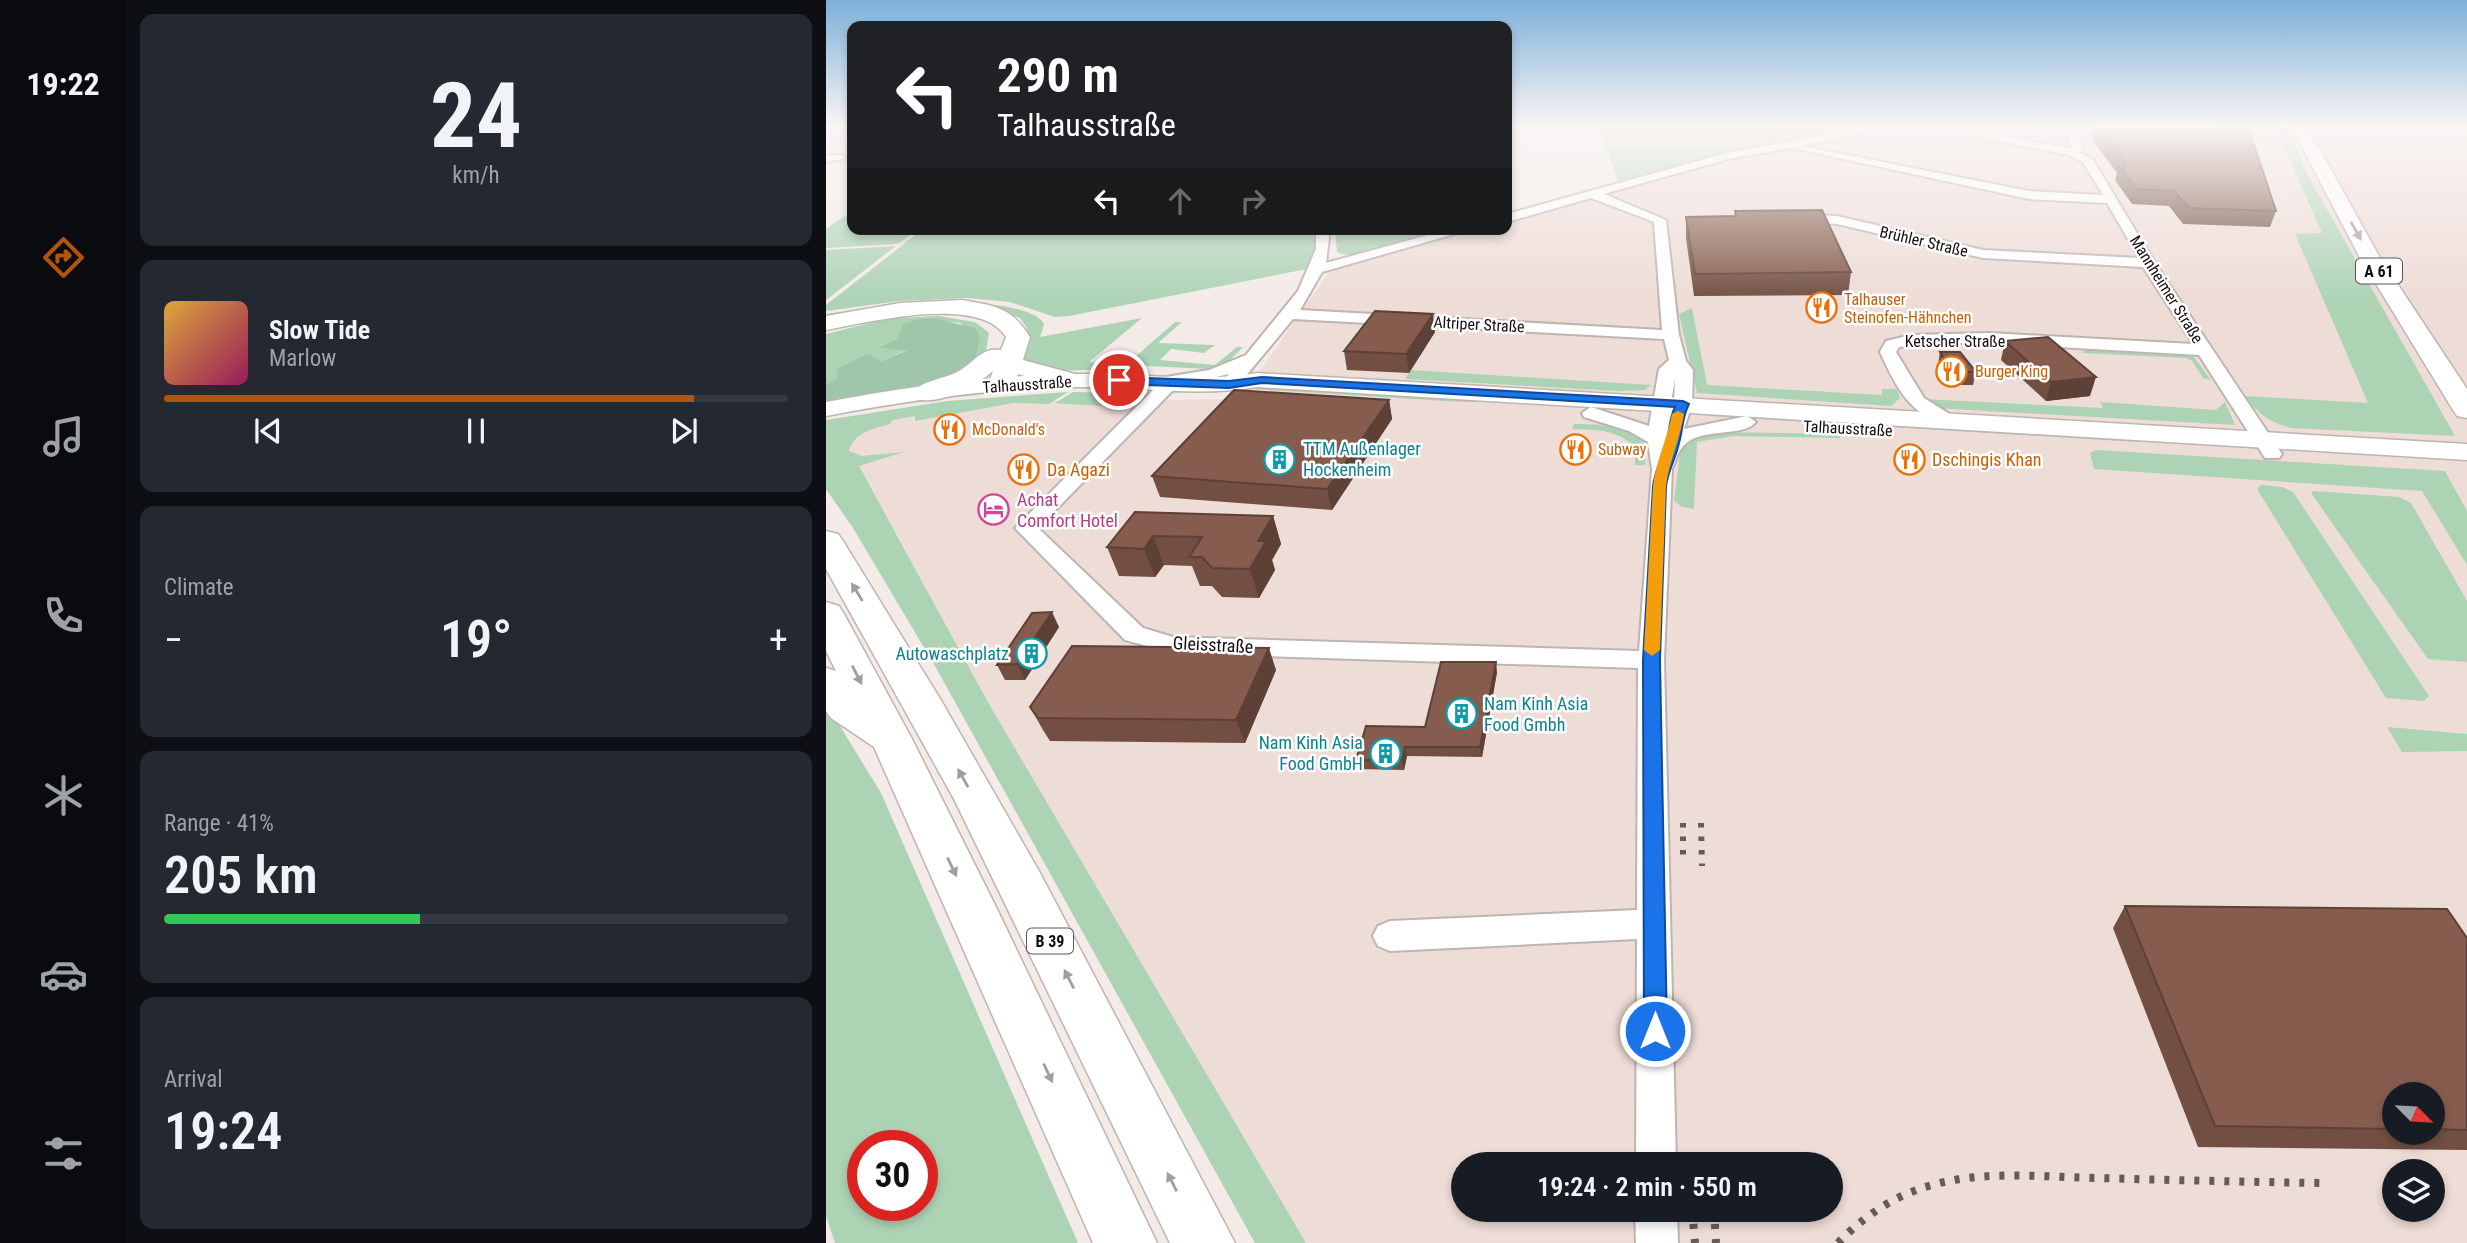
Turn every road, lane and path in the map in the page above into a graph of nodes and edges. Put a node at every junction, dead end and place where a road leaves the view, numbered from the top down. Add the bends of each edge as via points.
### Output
1 (1620, 186) edge
2 (1985, 186) edge
3 (2102, 186) edge
4 (2331, 186) edge
5 (2352, 186) edge
6 (1591, 194) junction
7 (2110, 199) junction
8 (1512, 217) edge
9 (1781, 218) edge
10 (1323, 235) edge
11 (1443, 235) edge
12 (2148, 263) junction
13 (1318, 270) junction
14 (2402, 270) dead end
15 (1287, 314) junction
16 (826, 323) edge
17 (826, 331) edge
18 (1671, 335) junction
19 (2205, 350) junction
20 (1252, 356) junction
21 (996, 373) junction
22 (1066, 380) joint
23 (1177, 381) junction
24 (1229, 385) junction
25 (925, 393) joint
26 (1910, 399) junction
27 (826, 409) edge
28 (2467, 410) edge
29 (1880, 416) junction
30 (1950, 420) junction
31 (1668, 421) junction
32 (2268, 447) junction
33 (2467, 452) edge
34 (2467, 466) edge
35 (826, 541) edge
36 (826, 614) edge
37 (1651, 660) junction
38 (826, 682) edge
39 (891, 739) junction
40 (1655, 924) junction
41 (1390, 936) dead end
42 (1656, 1152) edge
43 (1657, 1222) edge
44 (1125, 1243) edge
45 (1203, 1243) edge
46 (1657, 1243) edge

1 - 6 street
2 - 7 street via 2029,195
3 - 7 street, Mannheimer Straße
4 -> 28 highway, A 61 via 2369,256
5 - 14 highway, A 61
6 - 8 street
6 - 18 street via 1667,219
7 - 12 street, Mannheimer Straße
9 - 12 street, Brühler Straße via 1831,219 1983,254
10 - 13 street
11 - 13 street
12 - 19 street, Mannheimer Straße
13 - 15 street
15 - 18 street, Altriper Straße
15 - 20 street
16 - 21 highway via 925,308 993,312 1012,323 1018,337
17 - 21 highway via 882,318 949,314 973,318 992,327 997,344
18 - 31 street via 1684,370
19 - 26 street, Ketscher Straße via 1952,338 1901,340 1888,347 1888,352
19 - 32 street, Mannheimer Straße
20 - 23 street via 1227,369
20 - 24 street
21 - 22 highway
21 - 25 highway via 982,369
22 - 23 main road, Talhausstraße
23 - 24 main road, Talhausstraße
23 - 37 street, Gleisstraße via 1026,528 1134,634 1173,645
24 - 31 main road, Talhausstraße via 1247,392
24 - 31 main road, Talhausstraße via 1262,380
25 - 27 main road
26 - 29 street
26 - 30 street via 1921,409
29 - 30 main road, Talhausstraße
29 - 31 main road, Talhausstraße
30 - 32 main road, Talhausstraße
31 - 32 main road, Talhausstraße
31 - 37 street
32 - 33 main road, Talhausstraße
32 - 34 main road, Talhausstraße
45 -> 35 highway, B 39 via 1022,887 888,643
36 -> 39 highway
37 - 40 street
38 - 39 highway via 845,708
39 -> 44 highway
40 - 41 street
40 - 42 street
43 - 46 street

